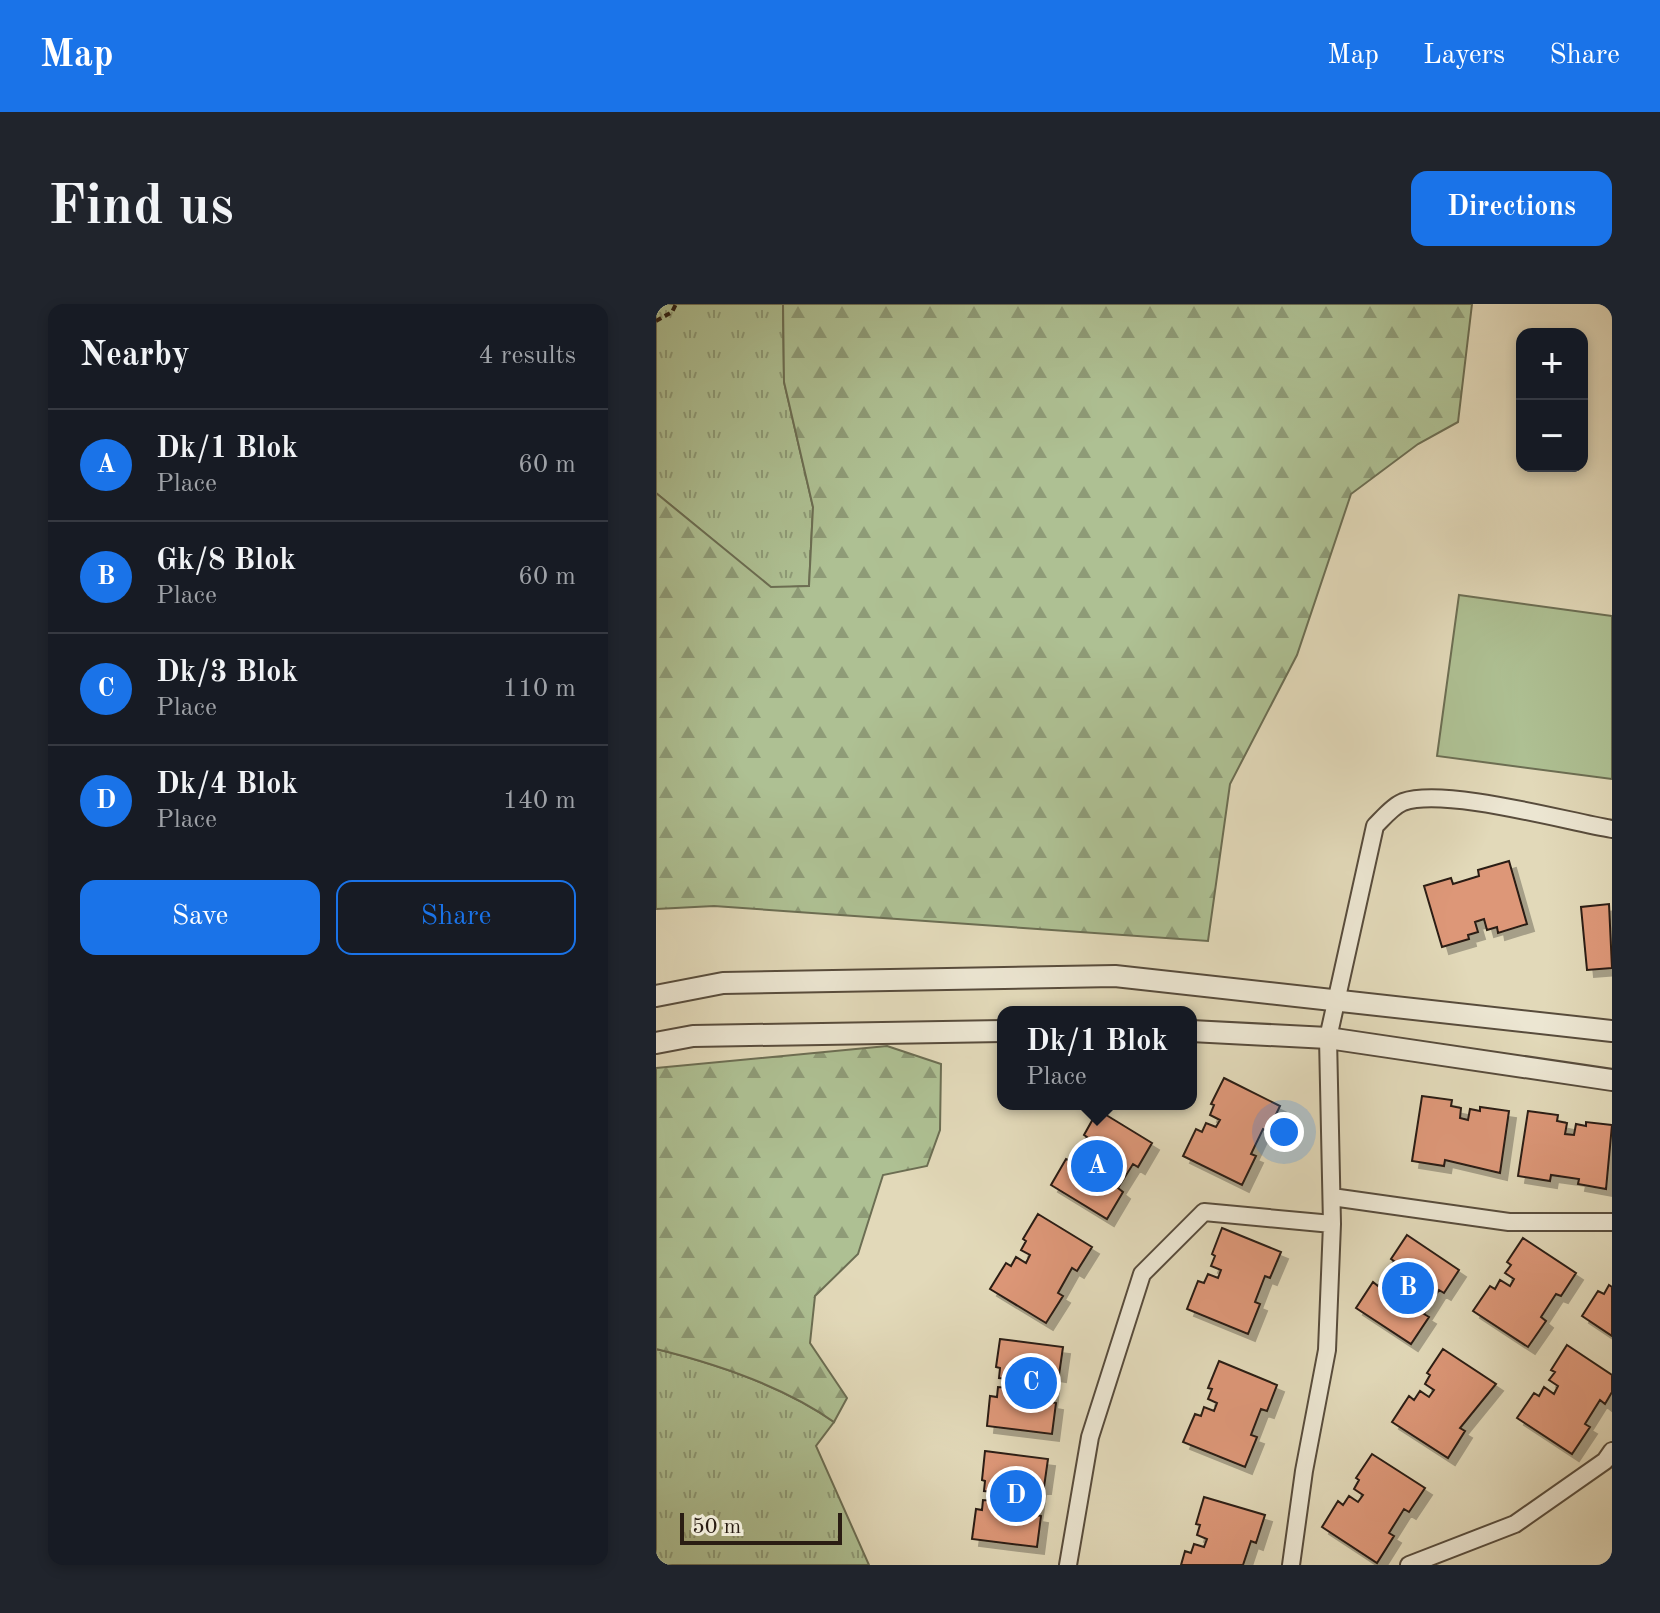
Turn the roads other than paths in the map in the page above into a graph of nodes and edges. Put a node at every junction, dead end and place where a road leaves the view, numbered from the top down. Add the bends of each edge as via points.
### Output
1 (1612, 829) edge
2 (656, 996) edge
3 (1334, 1000) junction
4 (997, 1031) edge
5 (1197, 1031) edge
6 (1612, 1031) edge
7 (1328, 1038) junction
8 (656, 1043) edge
9 (1612, 1080) edge
10 (1332, 1197) junction
11 (1612, 1222) edge
12 (1332, 1224) junction
13 (1612, 1451) edge
14 (1068, 1565) edge
15 (1291, 1565) edge
16 (1409, 1565) edge

1 - 3 street via 1455,800 1400,803 1375,826
2 - 3 street via 723,983 1115,976
3 - 6 street
3 - 7 street
4 - 8 street via 693,1036
5 - 7 street
7 - 9 street
7 - 10 street
10 - 11 street via 1509,1222
10 - 12 street
12 - 14 street via 1204,1212 1142,1274 1090,1437
12 - 15 street via 1327,1350
13 - 16 street via 1515,1524

